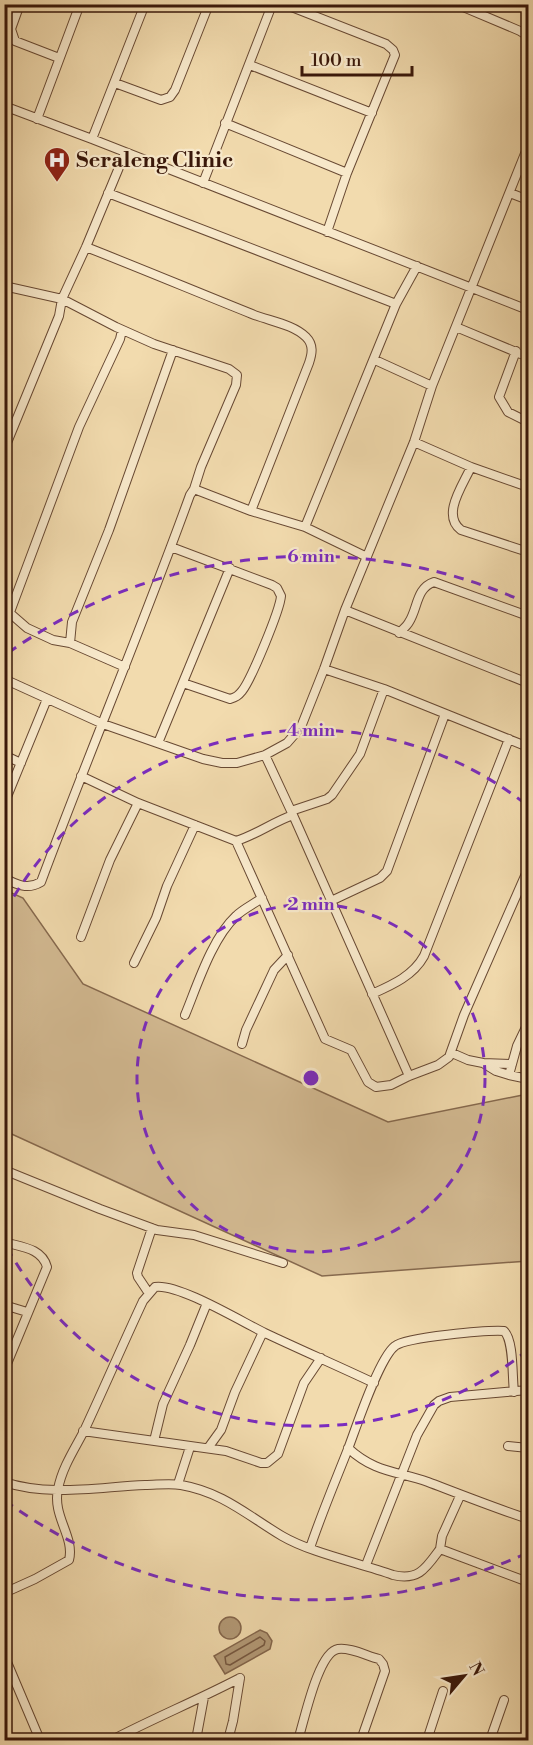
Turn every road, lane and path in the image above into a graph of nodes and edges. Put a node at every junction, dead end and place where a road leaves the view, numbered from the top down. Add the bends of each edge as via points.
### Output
1 (20, 4) edge
2 (80, 4) edge
3 (145, 4) edge
4 (209, 4) edge
5 (274, 4) edge
6 (284, 4) edge
7 (456, 4) edge
8 (475, 8) edge
9 (528, 36) edge
10 (59, 58) junction
11 (250, 65) junction
12 (115, 83) junction
13 (4, 106) edge
14 (372, 113) junction
15 (37, 119) junction
16 (225, 123) junction
17 (92, 139) junction
18 (528, 146) edge
19 (125, 153) junction
20 (347, 173) junction
21 (203, 183) junction
22 (108, 193) junction
23 (510, 193) junction
24 (528, 200) edge
25 (327, 232) junction
26 (86, 247) junction
27 (417, 266) junction
28 (471, 288) junction
29 (5, 289) edge
30 (62, 299) junction
31 (396, 304) junction
32 (528, 310) edge
33 (456, 327) junction
34 (122, 330) junction
35 (173, 350) junction
36 (516, 351) junction
37 (528, 357) edge
38 (375, 360) junction
39 (432, 387) junction
40 (528, 422) edge
41 (414, 442) junction
42 (4, 450) edge
43 (471, 466) junction
44 (528, 487) edge
45 (194, 489) junction
46 (251, 511) junction
47 (305, 527) junction
48 (171, 547) junction
49 (528, 552) edge
50 (367, 557) junction
51 (230, 568) junction
52 (7, 610) edge
53 (345, 610) junction
54 (528, 616) edge
55 (399, 633) junction
56 (70, 643) junction
57 (125, 667) junction
58 (324, 669) junction
59 (4, 679) edge
60 (528, 682) edge
61 (183, 683) junction
62 (384, 689) junction
63 (47, 699) junction
64 (445, 714) junction
65 (103, 724) junction
66 (509, 739) junction
67 (158, 743) junction
68 (528, 747) edge
69 (4, 755) edge
70 (265, 755) junction
71 (21, 763) junction
72 (81, 776) junction
73 (4, 804) edge
74 (138, 804) junction
75 (292, 813) junction
76 (195, 825) junction
77 (236, 841) junction
78 (528, 869) edge
79 (4, 878) edge
80 (262, 898) junction
81 (331, 901) junction
82 (81, 937) dead end
83 (288, 955) junction
84 (134, 963) dead end
85 (372, 994) junction
86 (185, 1015) dead end
87 (528, 1023) edge
88 (242, 1044) dead end
89 (452, 1053) junction
90 (483, 1063) junction
91 (512, 1064) junction
92 (509, 1075) junction
93 (409, 1076) junction
94 (528, 1079) edge
95 (4, 1170) edge
96 (152, 1228) junction
97 (4, 1242) edge
98 (284, 1263) dead end
99 (148, 1292) junction
100 (207, 1303) junction
101 (4, 1305) edge
102 (27, 1312) junction
103 (263, 1332) junction
104 (321, 1358) junction
105 (5, 1370) edge
106 (374, 1383) junction
107 (528, 1390) edge
108 (514, 1392) junction
109 (84, 1431) junction
110 (154, 1441) junction
111 (508, 1446) dead end
112 (190, 1447) junction
113 (208, 1448) junction
114 (348, 1448) junction
115 (528, 1448) edge
116 (403, 1476) junction
117 (4, 1482) edge
118 (178, 1484) junction
119 (57, 1491) junction
120 (460, 1496) junction
121 (528, 1519) edge
122 (310, 1548) junction
123 (440, 1549) junction
124 (366, 1565) junction
125 (528, 1582) edge
126 (4, 1593) edge
127 (4, 1655) edge
128 (443, 1691) dead end
129 (204, 1697) junction
130 (504, 1700) dead end
131 (40, 1740) edge
132 (112, 1740) edge
133 (196, 1740) edge
134 (228, 1740) edge
135 (298, 1740) edge
136 (361, 1740) edge
137 (427, 1740) edge
138 (490, 1740) edge

1 - 10 street via 11,29 15,41
2 - 10 street
3 - 12 street
4 - 12 street via 170,97 161,100
5 - 11 street
6 - 14 street via 393,50
7 - 8 street
8 - 9 street
10 - 15 street
11 - 14 street
11 - 16 street
12 - 17 street
13 - 15 street
14 - 20 street
15 - 17 street
16 - 20 street
16 - 21 street
17 - 19 street
18 - 23 street
19 - 21 street
19 - 22 street
20 - 25 street
21 - 25 street
22 - 26 street
22 - 31 street
23 - 24 street
23 - 28 street
25 - 27 street
26 - 30 street
26 - 46 street via 291,327 310,341 309,363
27 - 28 street
27 - 31 street
28 - 32 street
28 - 33 street
29 - 30 street
30 - 34 street
30 - 42 street via 59,316
31 - 38 street
33 - 36 street
33 - 39 street
34 - 35 street
34 - 52 street
35 - 45 street via 237,375
35 - 56 street via 72,622
36 - 37 street
36 - 40 street via 498,397 508,412
38 - 39 street
38 - 47 street
39 - 41 street
41 - 43 street
41 - 50 street
43 - 44 street
43 - 49 street via 453,509 454,524 461,530
45 - 46 street
45 - 48 street
46 - 47 street
47 - 50 street
48 - 51 street
48 - 57 street
50 - 53 street
51 - 61 street
51 - 61 street via 280,592 281,600 268,633 246,686 237,696 230,699
52 - 56 street via 27,628
53 - 55 street
53 - 58 street
54 - 55 street via 434,582 421,592 410,621
55 - 60 street
56 - 57 street
57 - 65 street
58 - 62 street
58 - 70 street via 301,727 287,743
59 - 63 street
61 - 67 street
62 - 64 street
62 - 75 street via 360,754 343,781 327,799
63 - 65 street
63 - 71 street
64 - 66 street
64 - 81 street via 387,871
65 - 67 street
65 - 72 street
66 - 68 street
66 - 85 street via 419,966
67 - 70 street via 222,763
69 - 71 street
70 - 75 street
71 - 73 street
72 - 74 street
72 - 79 street via 41,882 27,887
74 - 76 street
74 - 82 street
75 - 77 street
75 - 81 street
76 - 77 street
76 - 84 street
77 - 80 street
78 - 89 street via 464,1015
80 - 83 street
80 - 86 street via 225,927
81 - 85 street
83 - 88 street via 274,970
83 - 93 street via 327,1041 351,1050 368,1082 376,1087 391,1085
85 - 93 street
87 - 91 street
89 - 90 street
89 - 93 street via 438,1065
90 - 91 street
90 - 92 street
91 - 92 street
92 - 94 street
95 - 96 street
96 - 98 street via 194,1235
96 - 99 street via 137,1273
97 - 102 street via 40,1253 46,1263
99 - 100 street via 160,1286
99 - 109 street
100 - 103 street
100 - 110 street via 163,1404
101 - 102 street
102 - 105 street
103 - 104 street
103 - 113 street via 221,1430
104 - 106 street
104 - 113 street via 304,1383 278,1454 267,1463
106 - 108 street via 386,1357 402,1342 502,1331 510,1343
106 - 114 street
107 - 108 street
108 - 116 street via 439,1401 417,1435
109 - 110 street
109 - 119 street
110 - 112 street
111 - 115 street
112 - 113 street
112 - 118 street
114 - 116 street via 375,1467
114 - 122 street
116 - 120 street
116 - 124 street
117 - 119 street
118 - 119 street
118 - 122 street via 217,1495 282,1536
119 - 126 street via 58,1514 71,1553 69,1560
120 - 121 street
120 - 123 street
122 - 124 street
123 - 124 street via 413,1577 393,1575
123 - 125 street
127 - 131 street
128 - 137 street
129 - 132 street
129 - 133 street
129 - 134 street via 240,1678
130 - 138 street
135 - 136 street via 321,1665 334,1650 342,1648 379,1659 385,1671

